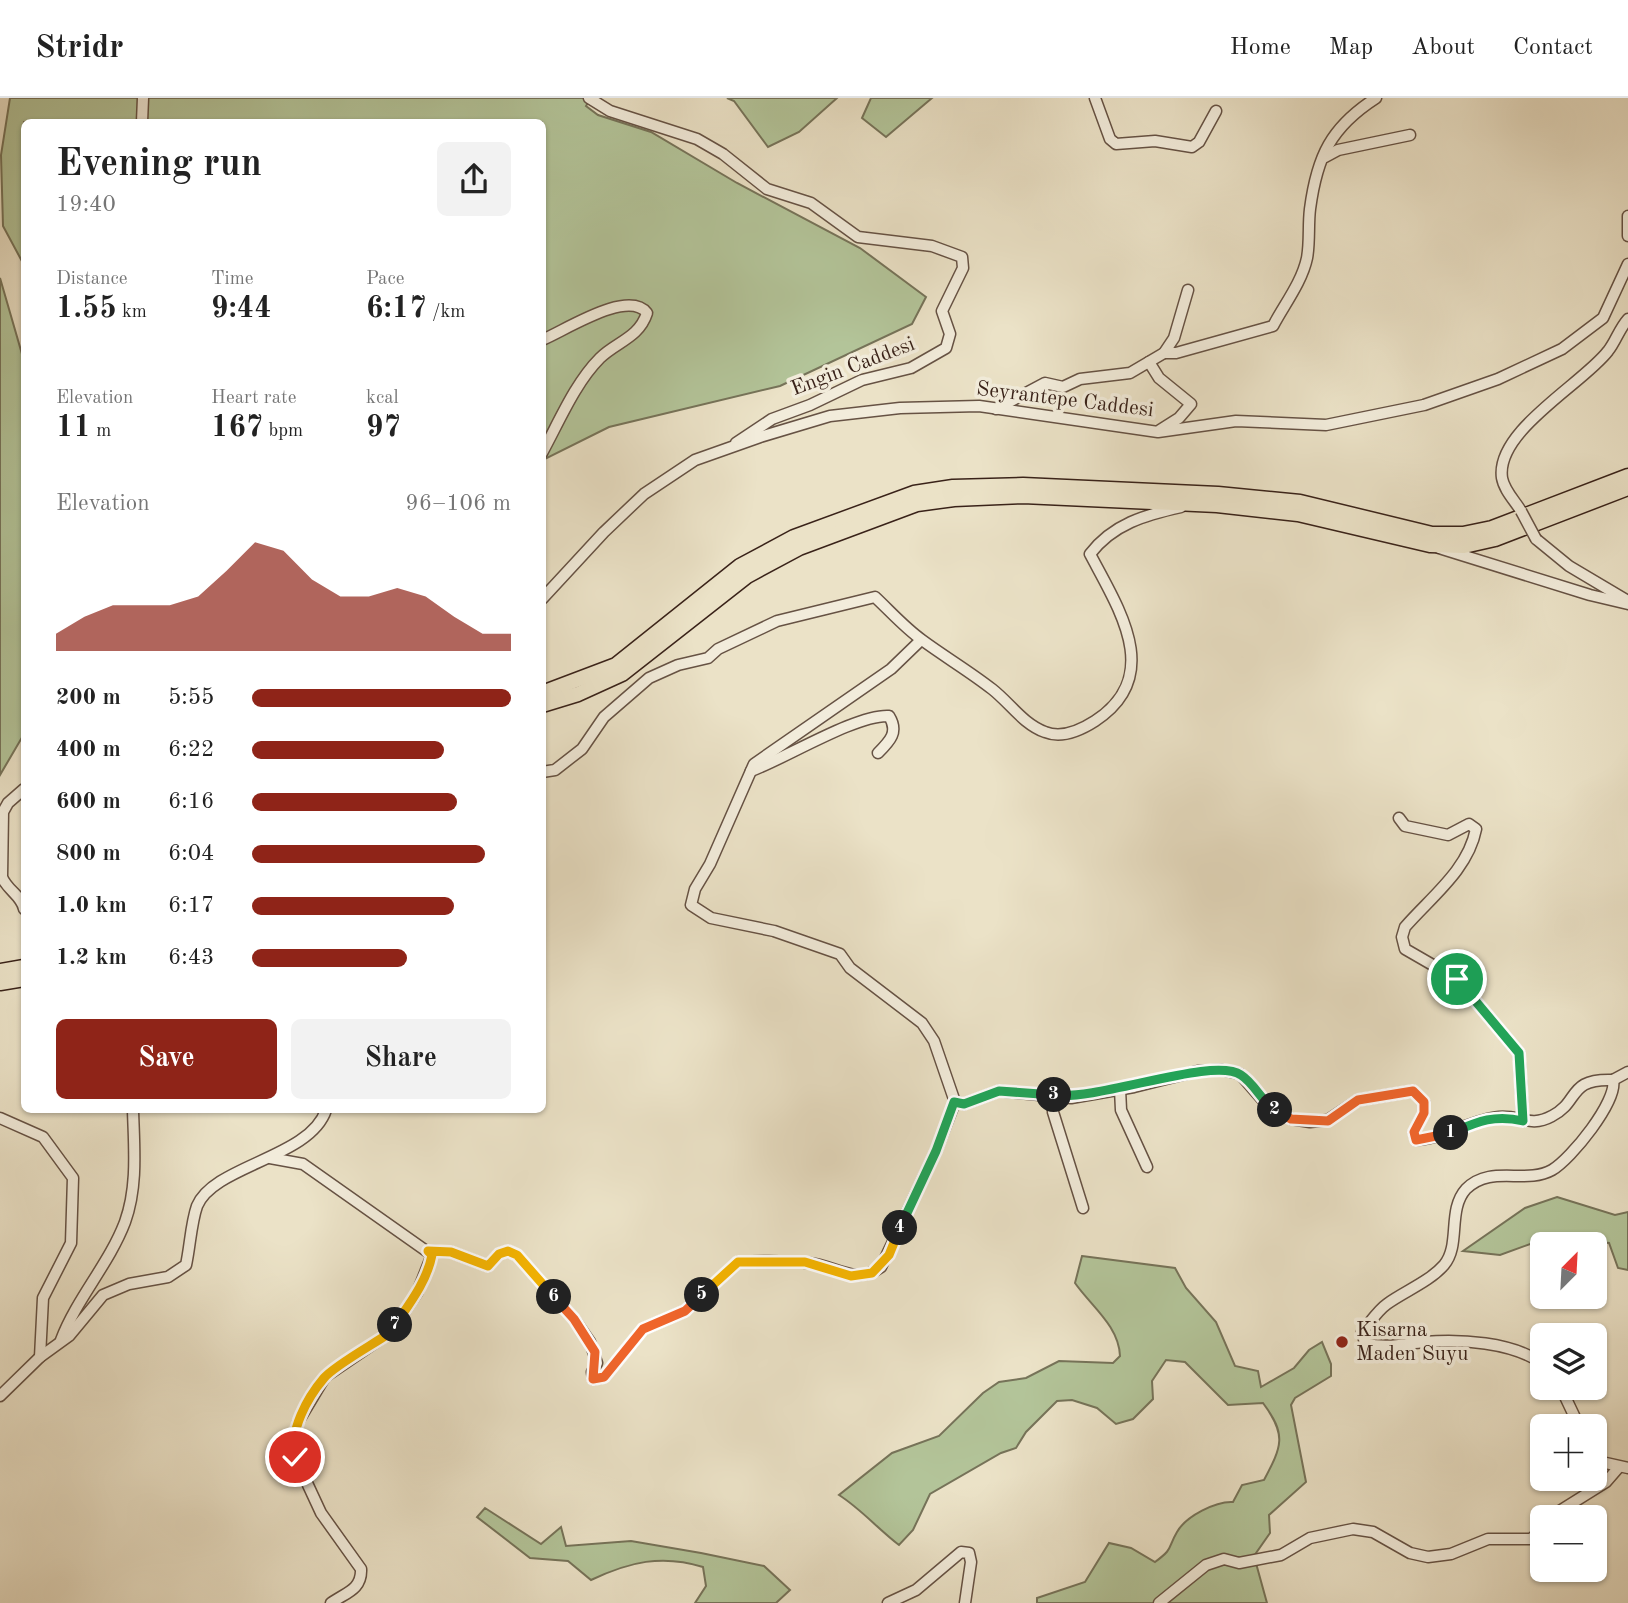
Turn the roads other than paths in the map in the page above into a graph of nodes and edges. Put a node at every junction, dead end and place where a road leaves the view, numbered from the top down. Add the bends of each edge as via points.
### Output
1 (143, 98) edge
2 (589, 98) edge
3 (1095, 98) edge
4 (1376, 98) edge
5 (604, 102) edge
6 (1216, 111) dead end
7 (142, 119) edge
8 (1409, 135) dead end
9 (1325, 157) junction
10 (1628, 216) edge
11 (1628, 236) edge
12 (1628, 264) edge
13 (1188, 290) dead end
14 (1628, 319) edge
15 (546, 338) edge
16 (1164, 354) junction
17 (1149, 362) junction
18 (996, 409) junction
19 (1158, 432) junction
20 (546, 446) edge
21 (731, 447) junction
22 (1628, 476) edge
23 (1628, 488) edge
24 (1194, 504) junction
25 (1428, 545) junction
26 (546, 595) edge
27 (1628, 602) edge
28 (921, 640) junction
29 (546, 691) edge
30 (546, 704) edge
31 (878, 753) dead end
32 (546, 771) edge
33 (751, 771) junction
34 (21, 792) edge
35 (2, 811) edge
36 (1399, 818) dead end
37 (3, 885) edge
38 (21, 901) edge
39 (21, 968) edge
40 (0, 971) edge
41 (21, 980) edge
42 (0, 983) edge
43 (1628, 1072) edge
44 (1613, 1080) junction
45 (1120, 1090) junction
46 (1053, 1095) junction
47 (954, 1102) junction
48 (134, 1113) edge
49 (324, 1113) edge
50 (0, 1118) edge
51 (1523, 1121) junction
52 (270, 1158) junction
53 (1147, 1167) dead end
54 (1083, 1208) dead end
55 (428, 1251) junction
56 (60, 1343) junction
57 (40, 1357) junction
58 (1530, 1358) edge
59 (0, 1396) edge
60 (1624, 1467) edge
61 (1569, 1505) edge
62 (1530, 1539) edge
63 (331, 1603) edge
64 (888, 1603) edge
65 (965, 1603) edge
66 (1159, 1603) edge

1 - 7 street
2 - 5 street, Engin Caddesi
3 - 6 street via 1116,144 1155,141 1192,147
4 - 9 street via 1334,131
5 - 21 street, Engin Caddesi via 697,139 767,189 811,203 858,237 932,246 962,257 963,268 942,311 950,334 946,348 911,368 862,380 772,419
8 - 9 street
9 - 16 street via 1312,199 1307,258 1273,326
10 - 11 street
12 - 19 street, Seyrantepe Caddesi via 1602,318 1562,349 1461,392 1424,405 1326,425 1236,421
13 - 16 street via 1174,338
14 - 27 street, bridge via 1608,352 1546,405 1517,437 1503,464 1502,479 1536,539 1569,566
15 - 20 street via 631,303 647,313 637,331 600,357
16 - 17 street
17 - 18 street via 1130,373 1080,379 1063,387 1045,383
17 - 19 street via 1164,384 1191,404 1180,418
18 - 19 street, Seyrantepe Caddesi
18 - 21 street, Seyrantepe Caddesi via 900,408 830,416
21 - 26 street, Seyrantepe Caddesi via 695,460 644,494
22 - 29 main road via 1492,528 1463,534 1432,534 1300,502 1218,494 1023,485 914,493 783,543 740,566 616,665
23 - 25 main road via 1495,539 1464,546
24 - 25 main road via 1298,514
24 - 28 street via 1161,511 1103,536 1090,554 1119,605 1133,658 1126,692 1111,710 1076,733 1047,734
24 - 30 main road via 1023,496 917,504 778,559 747,576 622,674
25 - 27 street
28 - 32 street via 875,597 778,621 708,658 649,678 604,717 582,749
28 - 33 street via 891,669 769,752
31 - 33 street via 892,738 894,724 889,716 876,715 834,731
33 - 47 street via 691,905 711,918 774,931 840,954 850,968 922,1023 934,1041
34 - 35 street
35 - 37 street
36 - 51 street via 1405,826 1448,835 1469,824 1476,829 1455,874 1405,927 1402,937 1405,949 1416,958 1457,979 1519,1053
37 - 38 street
39 - 40 main road
41 - 42 main road
43 - 44 street
44 - 51 street via 1594,1079 1577,1088 1554,1116
44 - 58 street via 1611,1100 1553,1170 1497,1174 1464,1191 1451,1252 1444,1264 1385,1305 1362,1332 1364,1343 1381,1348 1427,1342 1497,1346
45 - 46 street via 1071,1098
45 - 51 street via 1198,1071 1222,1070 1240,1074 1267,1105 1291,1119 1328,1121 1358,1100 1413,1091 1424,1102 1414,1132 1416,1140 1452,1133 1483,1119 1504,1116
45 - 53 street via 1121,1110
46 - 47 street via 999,1091 964,1104
46 - 54 street via 1053,1112
47 - 55 street via 881,1267 851,1276 805,1262 738,1262 685,1311 643,1329 604,1377 593,1379 595,1352 574,1319 517,1255 499,1254 488,1266 451,1252
48 - 56 street via 134,1190 125,1222
49 - 52 street via 311,1132
50 - 57 street via 43,1137 73,1178 71,1243 43,1298
52 - 55 street via 303,1164
52 - 56 street via 214,1186 198,1205 186,1265 168,1277 129,1284 103,1295
55 - 63 street via 430,1266 391,1332 325,1377 298,1422 292,1446 295,1457 321,1513 360,1569 354,1591
56 - 57 street
57 - 59 street
60 - 61 street
62 - 66 street via 1488,1539 1451,1554 1428,1557 1410,1553 1373,1532 1344,1531 1310,1538 1281,1555 1239,1563 1224,1559 1206,1565
64 - 65 street via 916,1590 961,1552 969,1553 971,1562

